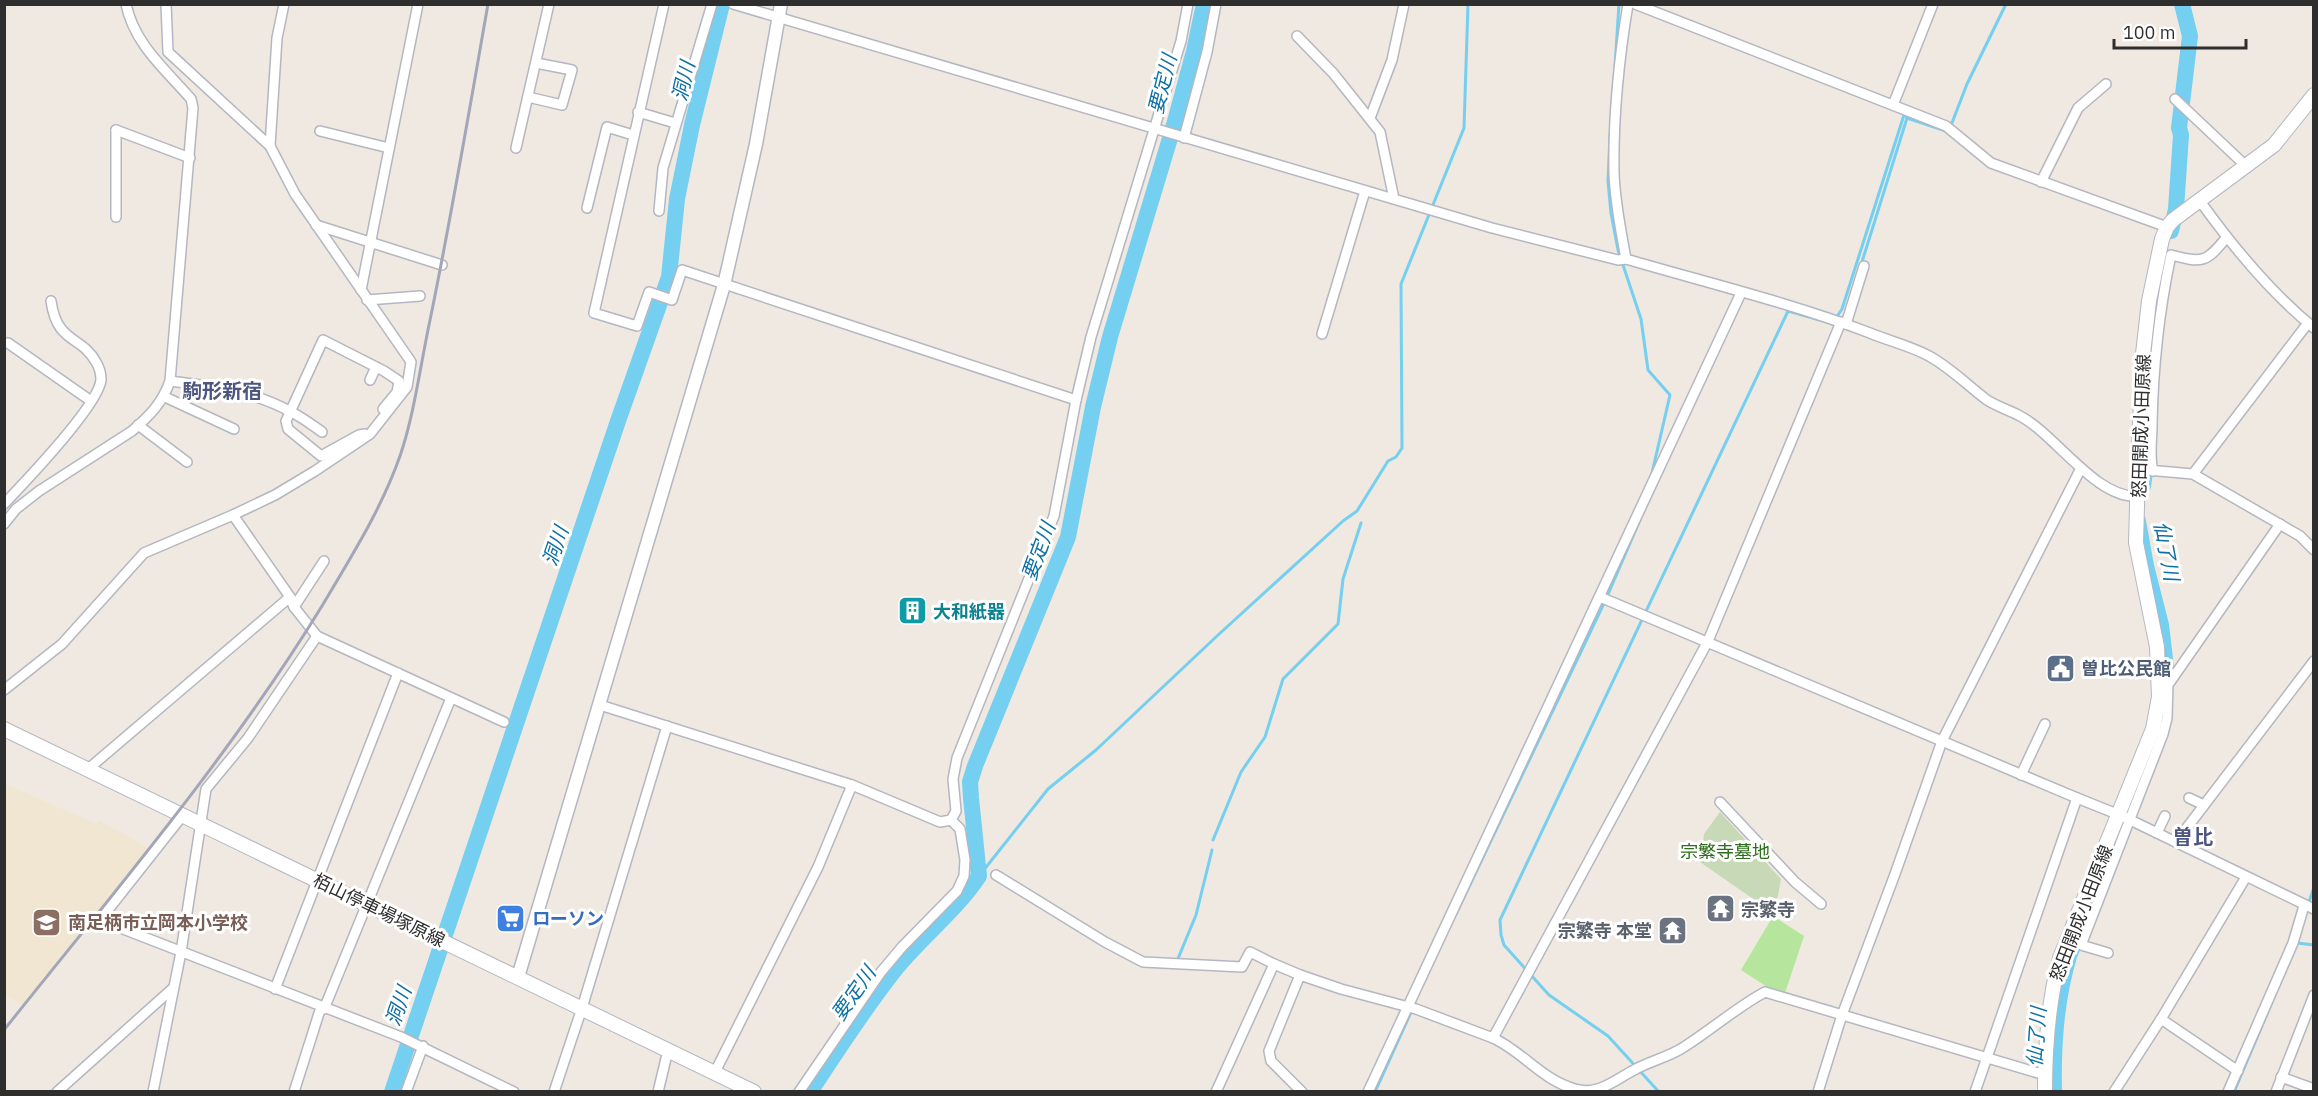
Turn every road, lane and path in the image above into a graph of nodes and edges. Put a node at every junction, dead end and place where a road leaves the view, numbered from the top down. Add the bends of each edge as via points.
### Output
1 (126, 4) edge
2 (166, 4) edge
3 (284, 4) edge
4 (418, 4) edge
5 (549, 4) edge
6 (664, 4) edge
7 (712, 4) edge
8 (733, 4) edge
9 (1188, 4) edge
10 (1216, 4) edge
11 (1404, 4) edge
12 (1628, 4) edge
13 (1635, 4) edge
14 (1933, 4) edge
15 (780, 11) edge
16 (1297, 36) dead end
17 (536, 63) junction
18 (2106, 84) dead end
19 (2313, 95) edge
20 (528, 97) junction
21 (2175, 99) dead end
22 (1893, 105) junction
23 (638, 112) junction
24 (1370, 118) junction
25 (675, 123) junction
26 (1159, 130) junction
27 (320, 131) dead end
28 (633, 135) junction
29 (1183, 137) junction
30 (270, 146) junction
31 (389, 148) junction
32 (516, 148) dead end
33 (190, 158) junction
34 (2247, 167) junction
35 (2041, 182) junction
36 (1365, 191) junction
37 (1394, 199) junction
38 (2200, 201) junction
39 (587, 208) dead end
40 (659, 212) dead end
41 (116, 217) dead end
42 (316, 225) junction
43 (2167, 226) junction
44 (2226, 237) junction
45 (371, 242) junction
46 (1623, 259) junction
47 (442, 265) dead end
48 (1864, 266) dead end
49 (724, 285) junction
50 (361, 290) junction
51 (1741, 293) junction
52 (420, 296) dead end
53 (367, 300) junction
54 (51, 301) dead end
55 (1842, 323) junction
56 (2311, 326) edge
57 (1322, 334) dead end
58 (4, 343) edge
59 (376, 367) junction
60 (370, 380) dead end
61 (170, 381) junction
62 (165, 397) junction
63 (1076, 400) junction
64 (91, 401) junction
65 (291, 411) junction
66 (379, 423) junction
67 (138, 425) junction
68 (234, 429) dead end
69 (322, 432) dead end
70 (370, 434) junction
71 (187, 462) dead end
72 (2081, 468) junction
73 (2138, 469) junction
74 (2153, 471) junction
75 (2193, 474) junction
76 (2138, 496) junction
77 (4, 504) edge
78 (233, 515) junction
79 (4, 524) edge
80 (2280, 524) junction
81 (2313, 550) edge
82 (324, 561) dead end
83 (290, 597) junction
84 (1600, 597) junction
85 (294, 607) junction
86 (317, 636) junction
87 (1708, 641) junction
88 (2313, 661) edge
89 (398, 674) junction
90 (2163, 682) junction
91 (4, 690) edge
92 (451, 698) junction
93 (600, 705) junction
94 (504, 722) dead end
95 (2045, 724) dead end
96 (667, 726) junction
97 (4, 729) edge
98 (1942, 741) junction
99 (87, 770) junction
100 (2021, 775) junction
101 (852, 785) junction
102 (2076, 798) junction
103 (2189, 798) dead end
104 (1719, 802) dead end
105 (2204, 805) junction
106 (183, 815) junction
107 (2165, 816) dead end
108 (2124, 817) junction
109 (951, 820) junction
110 (201, 824) junction
111 (2157, 833) junction
112 (2176, 842) junction
113 (996, 875) dead end
114 (2246, 877) junction
115 (318, 881) junction
116 (1821, 904) dead end
117 (367, 905) junction
118 (2309, 908) edge
119 (2075, 943) junction
120 (181, 952) junction
121 (2108, 953) dead end
122 (1274, 964) junction
123 (1300, 975) junction
124 (518, 977) junction
125 (172, 989) junction
126 (275, 989) junction
127 (2313, 995) edge
128 (322, 1008) junction
129 (582, 1008) junction
130 (1410, 1008) junction
131 (1842, 1014) junction
132 (2160, 1019) junction
133 (1493, 1038) junction
134 (423, 1046) junction
135 (668, 1050) junction
136 (1987, 1059) junction
137 (2238, 1071) junction
138 (715, 1072) junction
139 (2045, 1075) junction
140 (2281, 1077) junction
141 (2313, 1089) edge
142 (1590, 1091) edge
143 (57, 1092) edge
144 (153, 1092) edge
145 (294, 1092) edge
146 (406, 1092) edge
147 (514, 1092) edge
148 (554, 1092) edge
149 (658, 1092) edge
150 (754, 1092) edge
151 (799, 1092) edge
152 (1216, 1092) edge
153 (1302, 1092) edge
154 (1368, 1092) edge
155 (1818, 1092) edge
156 (1975, 1092) edge
157 (2045, 1092) edge
158 (2114, 1092) edge
159 (2228, 1092) edge
160 (2276, 1092) edge

1 - 33 street via 150,55 191,99
2 - 30 street via 168,52
3 - 30 street
4 - 31 street
5 - 17 street
6 - 23 street
7 - 25 street
8 - 15 street
9 - 26 street
10 - 29 street
11 - 24 street via 1392,60
12 - 46 street via 1614,172
13 - 22 street
14 - 22 street
15 - 26 street
15 - 49 street via 756,144
16 - 24 street
17 - 20 street
17 - 20 street via 572,70 562,105
18 - 35 street via 2078,108
19 - 34 main road via 2274,145
20 - 32 street
21 - 34 street
22 - 35 street via 1946,126 1991,163
23 - 25 street
23 - 28 street
24 - 37 street via 1380,132
25 - 40 street via 663,168
26 - 29 street
26 - 63 street via 1091,337
27 - 31 street
28 - 39 street via 607,127
28 - 49 street via 594,313 637,326 649,292 672,300 682,270
29 - 36 street
30 - 42 street
31 - 45 street
33 - 41 street via 116,130
33 - 61 street
34 - 38 main road
35 - 43 street
36 - 37 street
36 - 57 street
37 - 46 street
38 - 43 main road
38 - 44 street
42 - 45 street
42 - 50 street
43 - 73 main road, 怒田開成小田原線 via 2149,301
44 - 56 street
44 - 74 street via 2212,255 2199,261 2171,255 2157,337 2152,401
45 - 47 street
45 - 50 street
46 - 51 street
48 - 55 street
49 - 63 street
49 - 93 street
50 - 53 street
51 - 55 street
51 - 84 street
52 - 53 street
53 - 66 street via 411,362 407,387
54 - 64 street via 52,314 63,333 96,360 101,381
55 - 72 street via 1929,356 1987,400 2022,416
55 - 87 street
56 - 75 street
58 - 64 street
59 - 60 street
59 - 65 street via 323,340
59 - 66 street via 399,381 397,392 377,417
61 - 62 street
61 - 65 street via 216,387
62 - 67 street
62 - 68 street
63 - 109 street via 1054,516 957,758 953,778 956,810
64 - 77 street via 46,460
65 - 69 street
65 - 70 street via 286,421 288,429 321,456 358,435
66 - 70 street
67 - 71 street
67 - 79 street via 39,491
70 - 78 street via 315,471
72 - 76 street via 2116,493
72 - 98 street
73 - 74 street
73 - 76 main road, 怒田開成小田原線
74 - 75 street
75 - 80 street
76 - 90 main road, 怒田開成小田原線 via 2136,543
78 - 83 street
78 - 91 street via 144,553 62,644
80 - 81 street
80 - 90 street
82 - 85 street
83 - 85 street
83 - 99 street
84 - 87 street
84 - 130 street
85 - 86 street
86 - 89 street
86 - 110 street via 248,738 206,789
87 - 98 street
87 - 133 street
88 - 105 street
89 - 92 street
89 - 115 street
90 - 108 main road, 怒田開成小田原線 via 2153,729
92 - 94 street
92 - 117 street
93 - 96 street
93 - 124 street
95 - 100 street
96 - 101 street
96 - 129 street
97 - 99 main road, 栢山停車場塚原線
98 - 100 street
98 - 131 street
99 - 106 main road, 栢山停車場塚原線
100 - 102 street
101 - 109 street via 940,822
101 - 138 street via 818,867
102 - 108 street
102 - 136 street
103 - 105 street
104 - 116 street
105 - 112 street
106 - 110 main road, 栢山停車場塚原線
106 - 120 street via 100,920
107 - 111 street
108 - 111 street
108 - 119 main road, 怒田開成小田原線
109 - 151 street via 960,830 965,860 964,876 957,891 881,972
110 - 115 main road, 栢山停車場塚原線
110 - 120 street
111 - 112 street
112 - 114 street
113 - 122 street via 1143,962 1242,967 1250,952
114 - 118 street
114 - 132 street
115 - 117 main road, 栢山停車場塚原線
115 - 126 street
117 - 124 main road, 栢山停車場塚原線
117 - 128 street
118 - 137 street
119 - 121 street
119 - 139 main road, 怒田開成小田原線 via 2053,983
120 - 125 street
120 - 126 street
122 - 123 street
122 - 152 street
123 - 130 street
123 - 153 street via 1269,1051 1272,1061
124 - 129 main road, 栢山停車場塚原線
125 - 143 street
125 - 144 street
126 - 128 street
127 - 140 street
128 - 134 street
128 - 145 street
129 - 135 main road, 栢山停車場塚原線
129 - 148 street
130 - 133 street
130 - 154 street
131 - 136 street
131 - 142 street via 1765,993 1682,1048
131 - 155 street
132 - 137 street
132 - 158 street
133 - 142 street via 1560,1084
134 - 146 street
134 - 147 street
135 - 138 main road, 栢山停車場塚原線
135 - 149 street
136 - 139 street
136 - 156 street
137 - 159 street
138 - 150 main road, 栢山停車場塚原線
139 - 157 main road, 怒田開成小田原線
140 - 141 street
140 - 160 street

